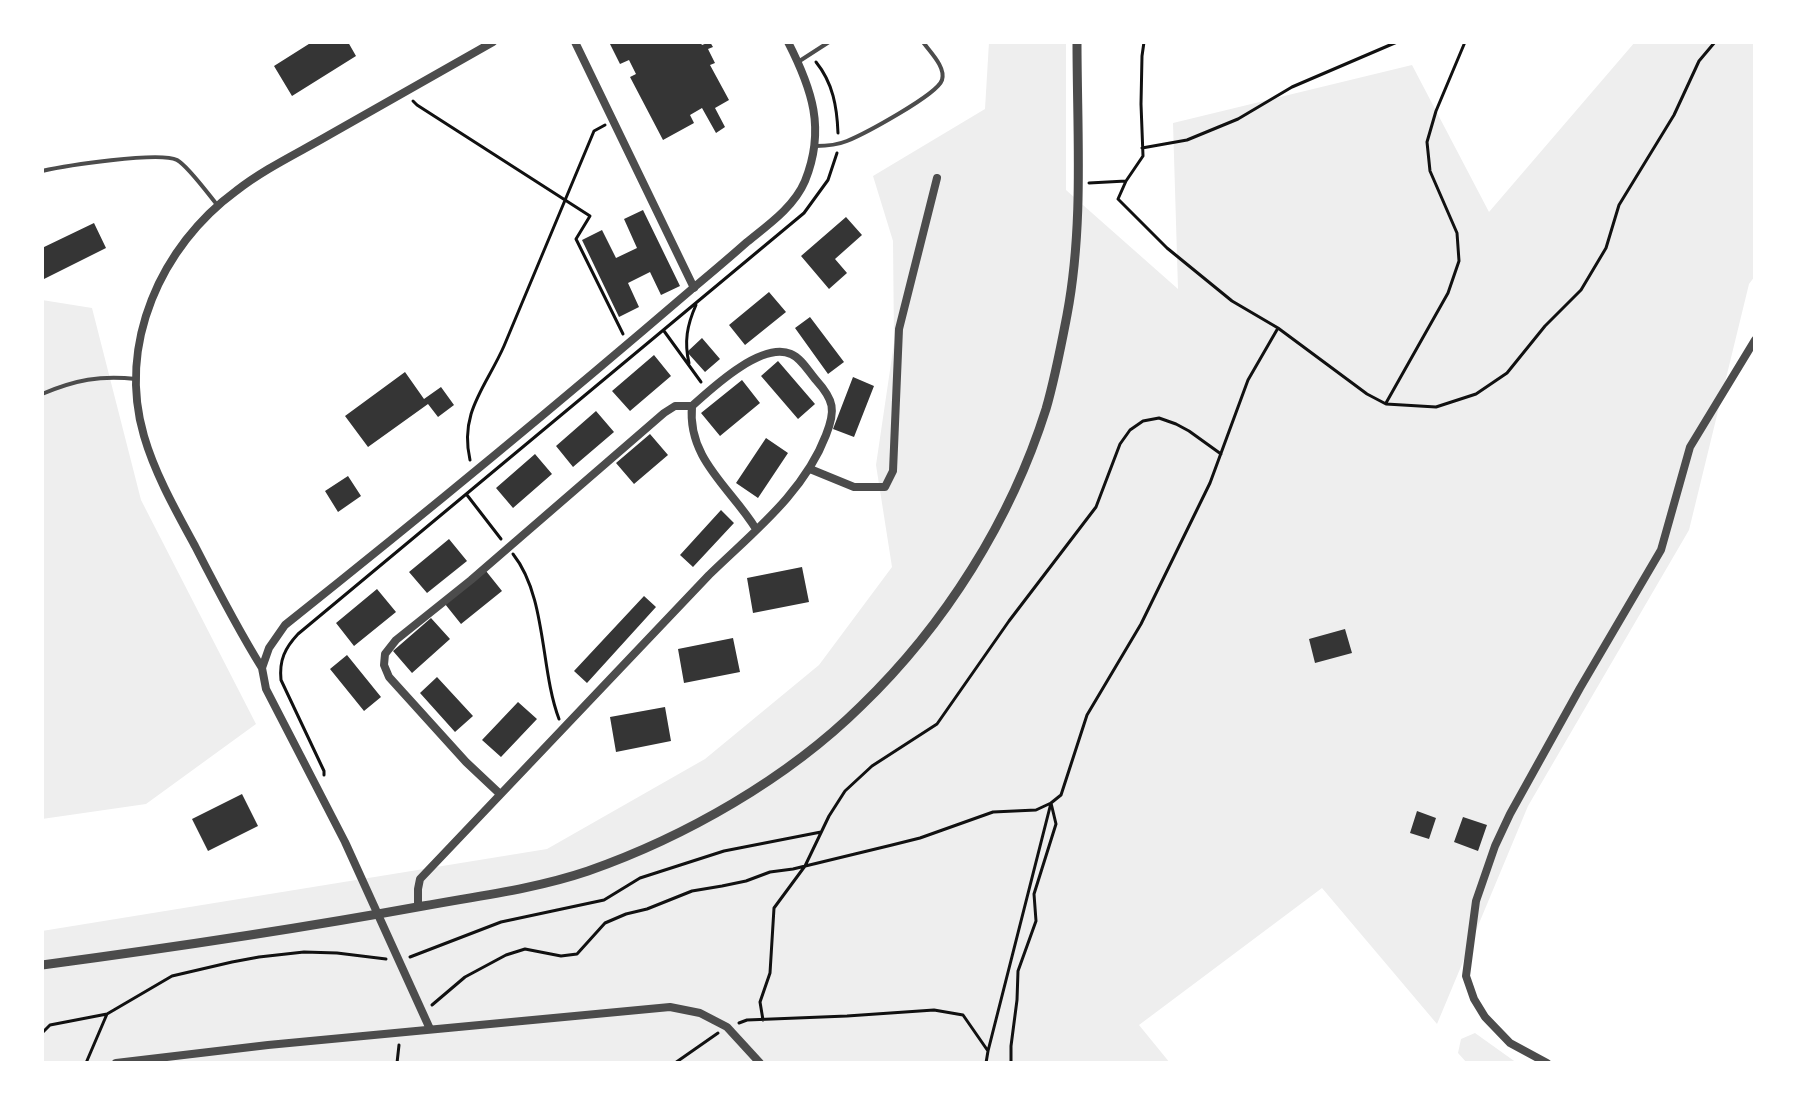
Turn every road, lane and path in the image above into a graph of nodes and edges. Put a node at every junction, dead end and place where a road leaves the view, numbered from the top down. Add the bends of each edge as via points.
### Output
1 (493, 42) edge
2 (575, 42) edge
3 (788, 42) edge
4 (829, 42) edge
5 (923, 42) edge
6 (1077, 42) edge
7 (1144, 42) edge
8 (1397, 42) edge
9 (1465, 42) edge
10 (1715, 42) edge
11 (810, 55) junction
12 (798, 62) junction
13 (407, 91) junction
14 (613, 121) junction
15 (838, 143) junction
16 (814, 147) junction
17 (1142, 148) junction
18 (42, 171) edge
19 (937, 178) dead end
20 (1077, 181) junction
21 (1126, 181) junction
22 (565, 201) junction
23 (218, 206) junction
24 (694, 288) junction
25 (697, 303) junction
26 (1278, 328) junction
27 (664, 331) junction
28 (1755, 340) edge
29 (628, 343) junction
30 (689, 363) junction
31 (136, 379) junction
32 (708, 391) junction
33 (42, 394) edge
34 (1386, 404) junction
35 (692, 406) junction
36 (1221, 454) junction
37 (810, 469) junction
38 (472, 473) junction
39 (467, 495) junction
40 (756, 529) junction
41 (509, 548) junction
42 (262, 668) junction
43 (562, 729) junction
44 (500, 794) junction
45 (322, 798) junction
46 (1051, 803) junction
47 (821, 832) junction
48 (805, 866) junction
49 (418, 907) junction
50 (378, 915) junction
51 (398, 960) junction
52 (42, 965) edge
53 (422, 1012) junction
54 (107, 1014) junction
55 (763, 1020) junction
56 (727, 1027) junction
57 (430, 1029) junction
58 (42, 1033) edge
59 (400, 1033) junction
60 (988, 1051) junction
61 (759, 1061) edge
62 (86, 1063) edge
63 (116, 1063) edge
64 (397, 1063) edge
65 (675, 1063) edge
66 (986, 1063) edge
67 (1011, 1063) edge
68 (1547, 1063) edge

1 - 13 street
2 - 14 street
3 - 12 street
4 - 11 lane
5 - 15 lane via 942,69 937,89
6 - 20 street
7 - 17 path
8 - 17 path via 1292,87 1238,119 1187,140
9 - 34 path via 1427,142 1430,171 1457,233 1459,261 1448,293
10 - 34 path via 1699,61 1674,115 1619,205 1606,248 1581,290 1507,373 1476,394 1436,407
11 - 12 lane
11 - 15 path via 830,84
12 - 16 street via 815,114
13 - 22 path via 417,105
13 - 23 street via 276,165
14 - 22 path via 594,131
14 - 24 street
15 - 16 lane
15 - 25 path via 828,180 804,213
16 - 24 street via 793,201
17 - 21 path via 1143,156
18 - 23 lane via 169,158 179,161
19 - 37 street via 899,329 893,471 885,487 854,487
20 - 21 path
20 - 49 street via 1068,310 1031,449 961,585 900,665 796,760 665,840 584,873
21 - 26 path via 1118,199 1167,248 1232,301
22 - 29 path via 590,216 576,239
22 - 38 path via 469,417
23 - 31 street via 171,258 151,299 138,343
24 - 25 path
24 - 29 street
25 - 27 path
25 - 30 path via 686,334
26 - 34 path
26 - 36 path via 1248,380
27 - 30 path
27 - 39 path
28 - 68 street via 1690,447 1661,550 1510,814 1476,901 1466,976 1474,999 1510,1043
29 - 38 street
30 - 32 path
31 - 33 lane via 96,377
31 - 42 street via 144,436 156,468
32 - 35 street
32 - 37 street via 754,358 772,352 795,355 831,400 827,434
35 - 40 street via 694,437 702,455
35 - 41 street via 675,406 664,413
36 - 46 path via 1141,624 1087,715 1061,795
36 - 47 path via 1159,418 1130,430 1096,507 937,724 872,766 845,791
37 - 40 street
38 - 42 street via 285,625
39 - 41 path
39 - 45 path via 298,634 282,655 285,692 324,771
40 - 43 street
41 - 43 path via 531,589
41 - 44 street via 396,640 384,665 389,677
42 - 45 street via 266,689
43 - 44 street
44 - 49 street via 420,879
45 - 50 street
46 - 48 path via 1036,810 993,812 920,838
46 - 60 path
46 - 67 path via 1056,824 1034,894 1036,921 1018,971
47 - 48 path
47 - 51 path via 724,851 640,878 604,900 501,922
48 - 53 path via 692,891 626,914 605,923 577,954 525,949 506,955 465,977
48 - 55 path via 774,908 770,973 760,1002
49 - 50 street
50 - 51 street
50 - 52 street
51 - 53 street
51 - 54 path via 304,952 259,957 172,976
53 - 57 street
54 - 58 path via 50,1025
54 - 62 path
55 - 56 path
55 - 60 path via 934,1010 963,1015
56 - 57 street via 700,1013 670,1007
56 - 61 street
56 - 65 path
57 - 59 street
59 - 63 street
59 - 64 path
60 - 66 path

